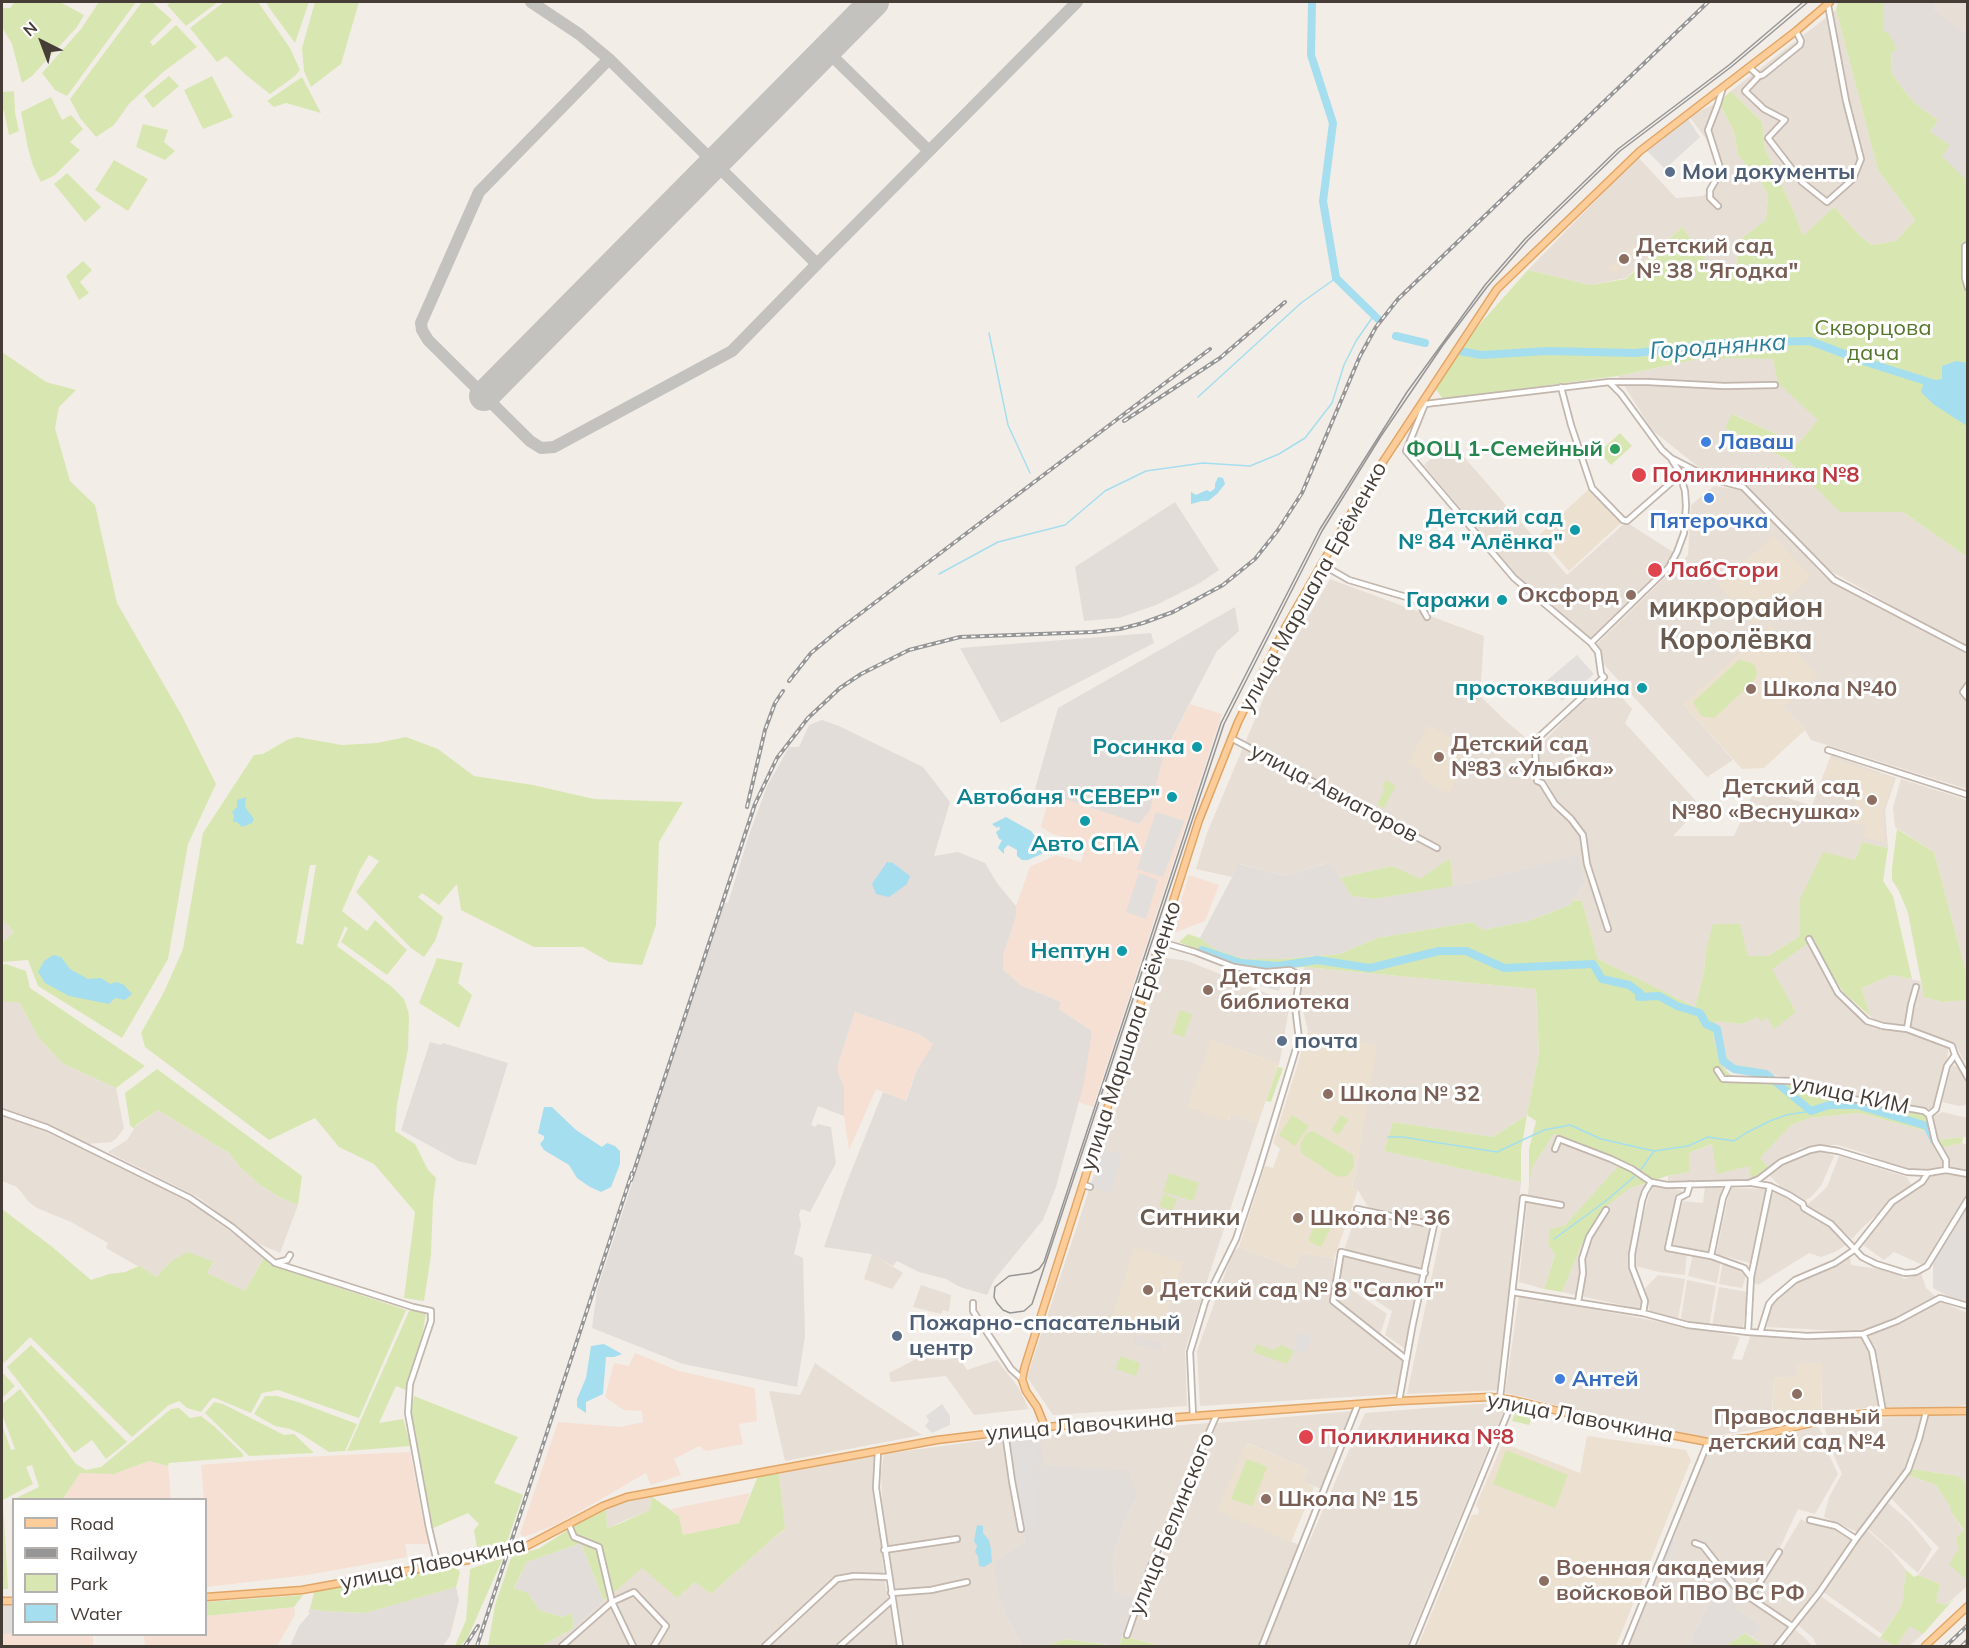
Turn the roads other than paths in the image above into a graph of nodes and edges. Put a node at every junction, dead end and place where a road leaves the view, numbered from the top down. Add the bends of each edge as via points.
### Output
1 (1829, 3) edge
2 (1796, 31) junction
3 (1749, 67) junction
4 (1759, 76) junction
5 (1723, 87) junction
6 (1718, 206) dead end
7 (1968, 244) edge
8 (1968, 288) edge
9 (1609, 382) junction
10 (1775, 385) dead end
11 (1561, 387) junction
12 (1423, 403) junction
13 (1671, 458) junction
14 (1681, 477) junction
15 (1322, 564) junction
16 (1427, 617) dead end
17 (1591, 643) junction
18 (1968, 650) edge
19 (1968, 685) edge
20 (1968, 698) edge
21 (1231, 738) junction
22 (1828, 750) dead end
23 (1968, 795) edge
24 (1437, 848) dead end
25 (1608, 929) dead end
26 (1809, 939) dead end
27 (1161, 942) junction
28 (1916, 987) dead end
29 (1907, 1029) junction
30 (1955, 1055) junction
31 (1968, 1062) edge
32 (1960, 1066) junction
33 (1717, 1070) dead end
34 (1968, 1078) edge
35 (2, 1112) edge
36 (1929, 1115) junction
37 (1555, 1149) dead end
38 (1946, 1169) junction
39 (1928, 1173) junction
40 (1968, 1174) edge
41 (1652, 1182) junction
42 (1749, 1183) junction
43 (1690, 1184) junction
44 (1729, 1184) junction
45 (1770, 1186) junction
46 (1968, 1199) edge
47 (1561, 1205) dead end
48 (1357, 1209) dead end
49 (1606, 1210) dead end
50 (1854, 1250) junction
51 (290, 1255) dead end
52 (1711, 1256) junction
53 (275, 1263) junction
54 (1425, 1273) junction
55 (1751, 1277) junction
56 (1512, 1292) junction
57 (1578, 1302) junction
58 (973, 1303) dead end
59 (1968, 1306) edge
60 (1643, 1313) junction
61 (1748, 1332) junction
62 (1760, 1333) junction
63 (1863, 1334) junction
64 (1406, 1359) junction
65 (1023, 1379) junction
66 (1500, 1398) junction
67 (1514, 1400) junction
68 (1399, 1401) junction
69 (1358, 1404) junction
70 (1968, 1411) edge
71 (1883, 1412) junction
72 (1926, 1412) junction
73 (1217, 1414) junction
74 (1193, 1416) junction
75 (1045, 1427) junction
76 (1005, 1432) junction
77 (1708, 1442) junction
78 (878, 1452) junction
79 (1810, 1520) dead end
80 (569, 1525) junction
81 (1021, 1529) dead end
82 (957, 1539) dead end
83 (1856, 1539) junction
84 (1695, 1543) dead end
85 (884, 1550) junction
86 (1779, 1552) dead end
87 (438, 1566) junction
88 (888, 1577) junction
89 (968, 1581) dead end
90 (891, 1593) junction
91 (207, 1597) edge
92 (1750, 1598) junction
93 (891, 1600) junction
94 (612, 1602) junction
95 (1968, 1606) edge
96 (1792, 1626) junction
97 (1127, 1635) dead end
98 (630, 1646) edge
99 (562, 1647) edge
100 (654, 1647) edge
101 (765, 1647) edge
102 (840, 1647) edge
103 (900, 1647) edge
104 (1262, 1647) edge
105 (1412, 1647) edge
106 (1625, 1647) edge
107 (1777, 1647) edge
108 (1925, 1647) edge

1 - 2 main road, улица Маршала Ерёменко
1 - 4 street via 1846,101 1861,159 1853,179 1827,202 1802,182 1768,138 1785,120 1764,109 1744,91
2 - 3 main road, улица Маршала Ерёменко
2 - 4 street via 1800,45
3 - 4 street
3 - 5 main road, улица Маршала Ерёменко
5 - 6 street via 1708,130 1721,171 1710,190 1710,198
5 - 12 main road, улица Маршала Ерёменко via 1640,152 1497,289
7 - 8 street
9 - 10 street
9 - 11 street
9 - 13 street
11 - 12 street
11 - 14 street via 1593,488 1623,520 1627,521
12 - 15 main road, улица Маршала Ерёменко via 1365,489
12 - 17 street via 1406,451 1514,579
13 - 14 street
13 - 18 street via 1712,479 1743,487 1834,580
14 - 17 street via 1686,506 1684,533 1669,567
15 - 16 street via 1349,580 1413,599
15 - 21 main road, улица Маршала Ерёменко via 1285,628
17 - 25 street via 1598,652 1604,677 1538,738 1535,749 1537,781 1583,835 1587,864
19 - 20 street via 1963,692
21 - 24 street, улица Авиаторов
21 - 27 main road, улица Маршала Ерёменко via 1199,820
22 - 23 street
26 - 29 street via 1838,993 1867,1021
27 - 65 main road, улица Маршала Ерёменко
27 - 74 street via 1234,967 1266,972 1290,970 1297,974 1299,982 1295,1006 1299,1038 1236,1239 1205,1302 1190,1352
28 - 29 street
29 - 30 street via 1952,1046
30 - 32 street
30 - 36 street via 1947,1066 1936,1109
31 - 32 street
32 - 34 street
33 - 36 street, улица КИМ via 1723,1079 1791,1081 1829,1095
35 - 53 street via 48,1128 190,1198
36 - 38 street, улица КИМ
37 - 41 street via 1558,1139 1611,1159
38 - 39 street
38 - 40 street
39 - 42 street via 1907,1172 1820,1148 1781,1162
39 - 50 street via 1922,1182 1892,1202
41 - 43 street
41 - 60 street via 1644,1192 1632,1254 1632,1267 1645,1301
42 - 44 street
42 - 45 street
43 - 44 street
43 - 52 street via 1687,1194 1679,1198 1668,1248
44 - 52 street
45 - 50 street via 1831,1224
45 - 55 street
46 - 50 street via 1926,1266 1916,1272 1905,1273 1876,1264
47 - 56 street via 1523,1198
48 - 54 street via 1434,1225
49 - 57 street via 1589,1237 1582,1259
50 - 62 street via 1795,1280 1774,1297
51 - 53 street
52 - 55 street via 1744,1268
53 - 87 street via 431,1311 410,1384 408,1413
54 - 64 street
54 - 64 street via 1341,1252 1333,1301
55 - 61 street
56 - 57 street
56 - 66 street
57 - 60 street
58 - 65 street via 973,1311 1011,1369
59 - 63 street via 1940,1298
60 - 61 street via 1688,1325
61 - 62 street
62 - 63 street
63 - 71 street via 1872,1351
64 - 68 street
65 - 75 main road
66 - 67 main road, улица Лавочкина
66 - 68 main road, улица Лавочкина
67 - 77 main road, улица Лавочкина
67 - 105 street
68 - 69 main road, улица Лавочкина
69 - 73 main road, улица Лавочкина
69 - 104 street
70 - 72 main road, улица Лавочкина
71 - 72 main road, улица Лавочкина
71 - 77 main road, улица Лавочкина via 1840,1416 1749,1438
72 - 83 street via 1908,1470
73 - 74 main road, улица Лавочкина
73 - 97 street, улица Белинского via 1150,1568
74 - 75 main road, улица Лавочкина
75 - 76 main road, улица Лавочкина
76 - 78 main road, улица Лавочкина
76 - 81 street
77 - 106 street
78 - 80 main road, улица Лавочкина via 627,1497
78 - 85 street via 876,1488
79 - 83 street via 1836,1526
80 - 87 main road, улица Лавочкина via 521,1549
80 - 94 street via 574,1537 599,1547
82 - 85 street
83 - 96 street
84 - 92 street via 1703,1546
85 - 88 street
86 - 92 street
87 - 91 main road, улица Лавочкина via 302,1590
88 - 90 street
88 - 101 street via 837,1579
89 - 90 street via 931,1590
90 - 93 street
92 - 96 street
93 - 102 street
93 - 103 street
94 - 98 street
94 - 99 street
94 - 100 street via 634,1592 666,1626
95 - 108 main road
96 - 107 street

